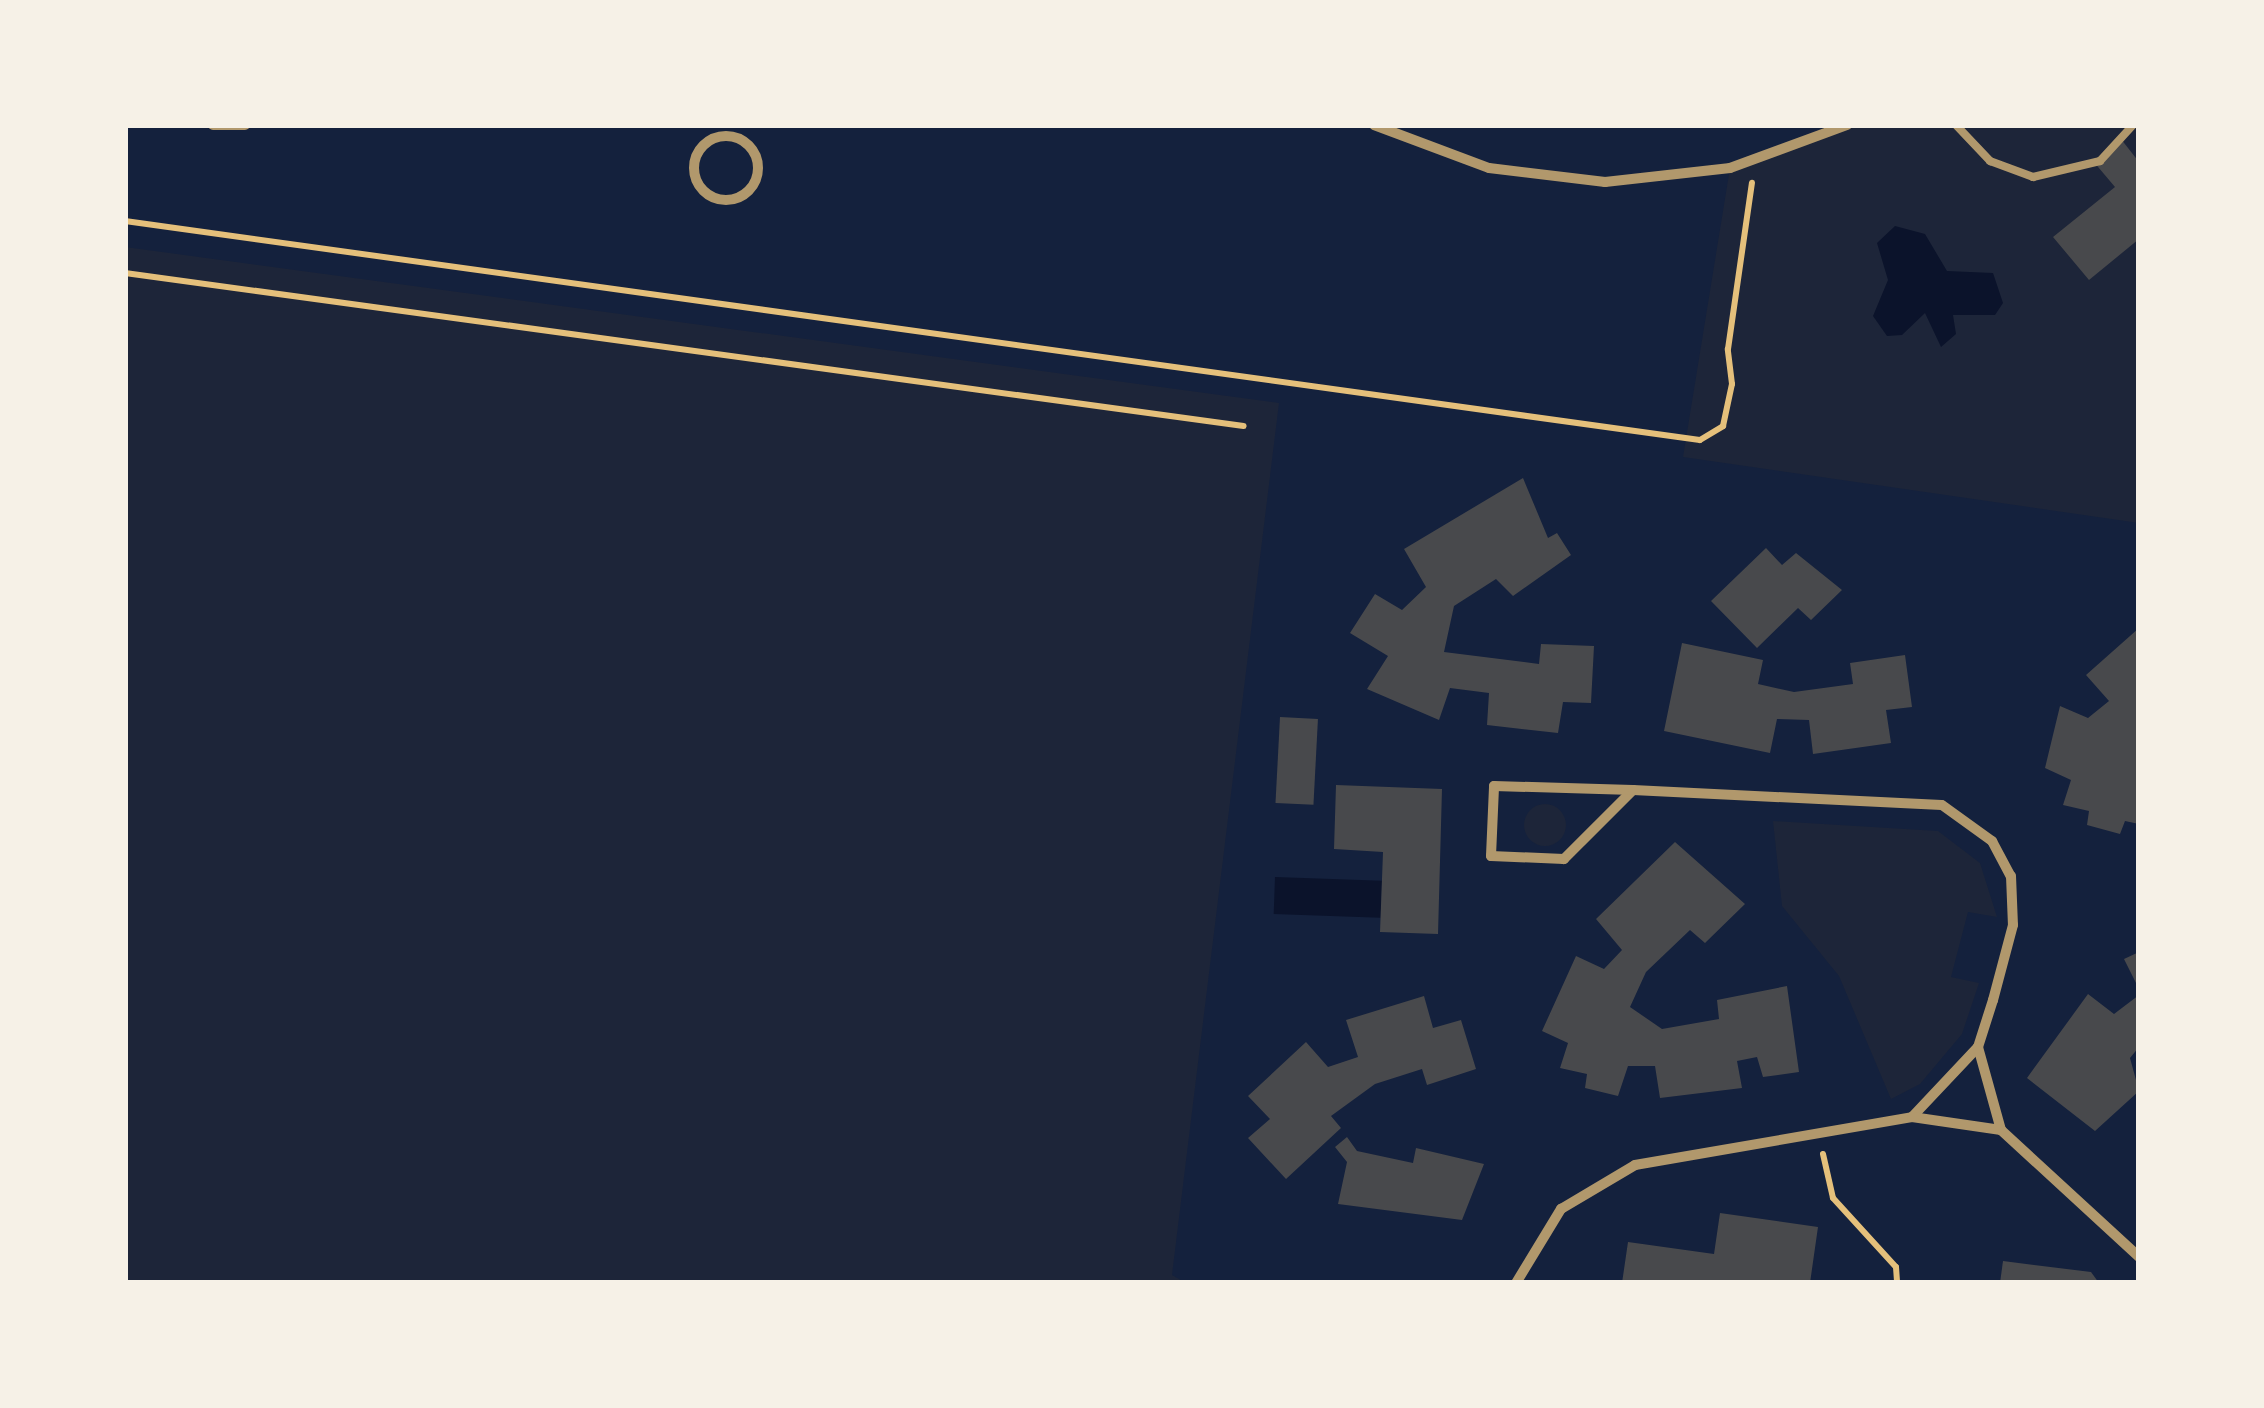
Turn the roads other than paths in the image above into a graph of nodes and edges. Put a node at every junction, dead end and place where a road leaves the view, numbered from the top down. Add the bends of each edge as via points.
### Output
1 (213, 125) edge
2 (245, 125) edge
3 (1374, 125) edge
4 (1847, 125) edge
5 (1956, 125) edge
6 (2134, 125) edge
7 (731, 131) edge
8 (1633, 790) junction
9 (1978, 1047) junction
10 (1912, 1117) junction
11 (2001, 1130) junction
12 (2138, 1258) edge
13 (1516, 1283) edge

1 - 2 street
3 - 4 street via 1489,168 1604,182 1755,160
5 - 6 lane via 1990,161 2034,177 2100,161
7 - 7 street via 706,142 694,164 700,188 721,200 745,194 758,173 752,149
8 - 8 street via 1494,786 1490,856 1564,860
8 - 9 street via 1962,813 2011,876 2013,924
9 - 10 street
9 - 11 street
10 - 11 street
10 - 13 street via 1701,1150 1594,1182 1561,1209
11 - 12 street

